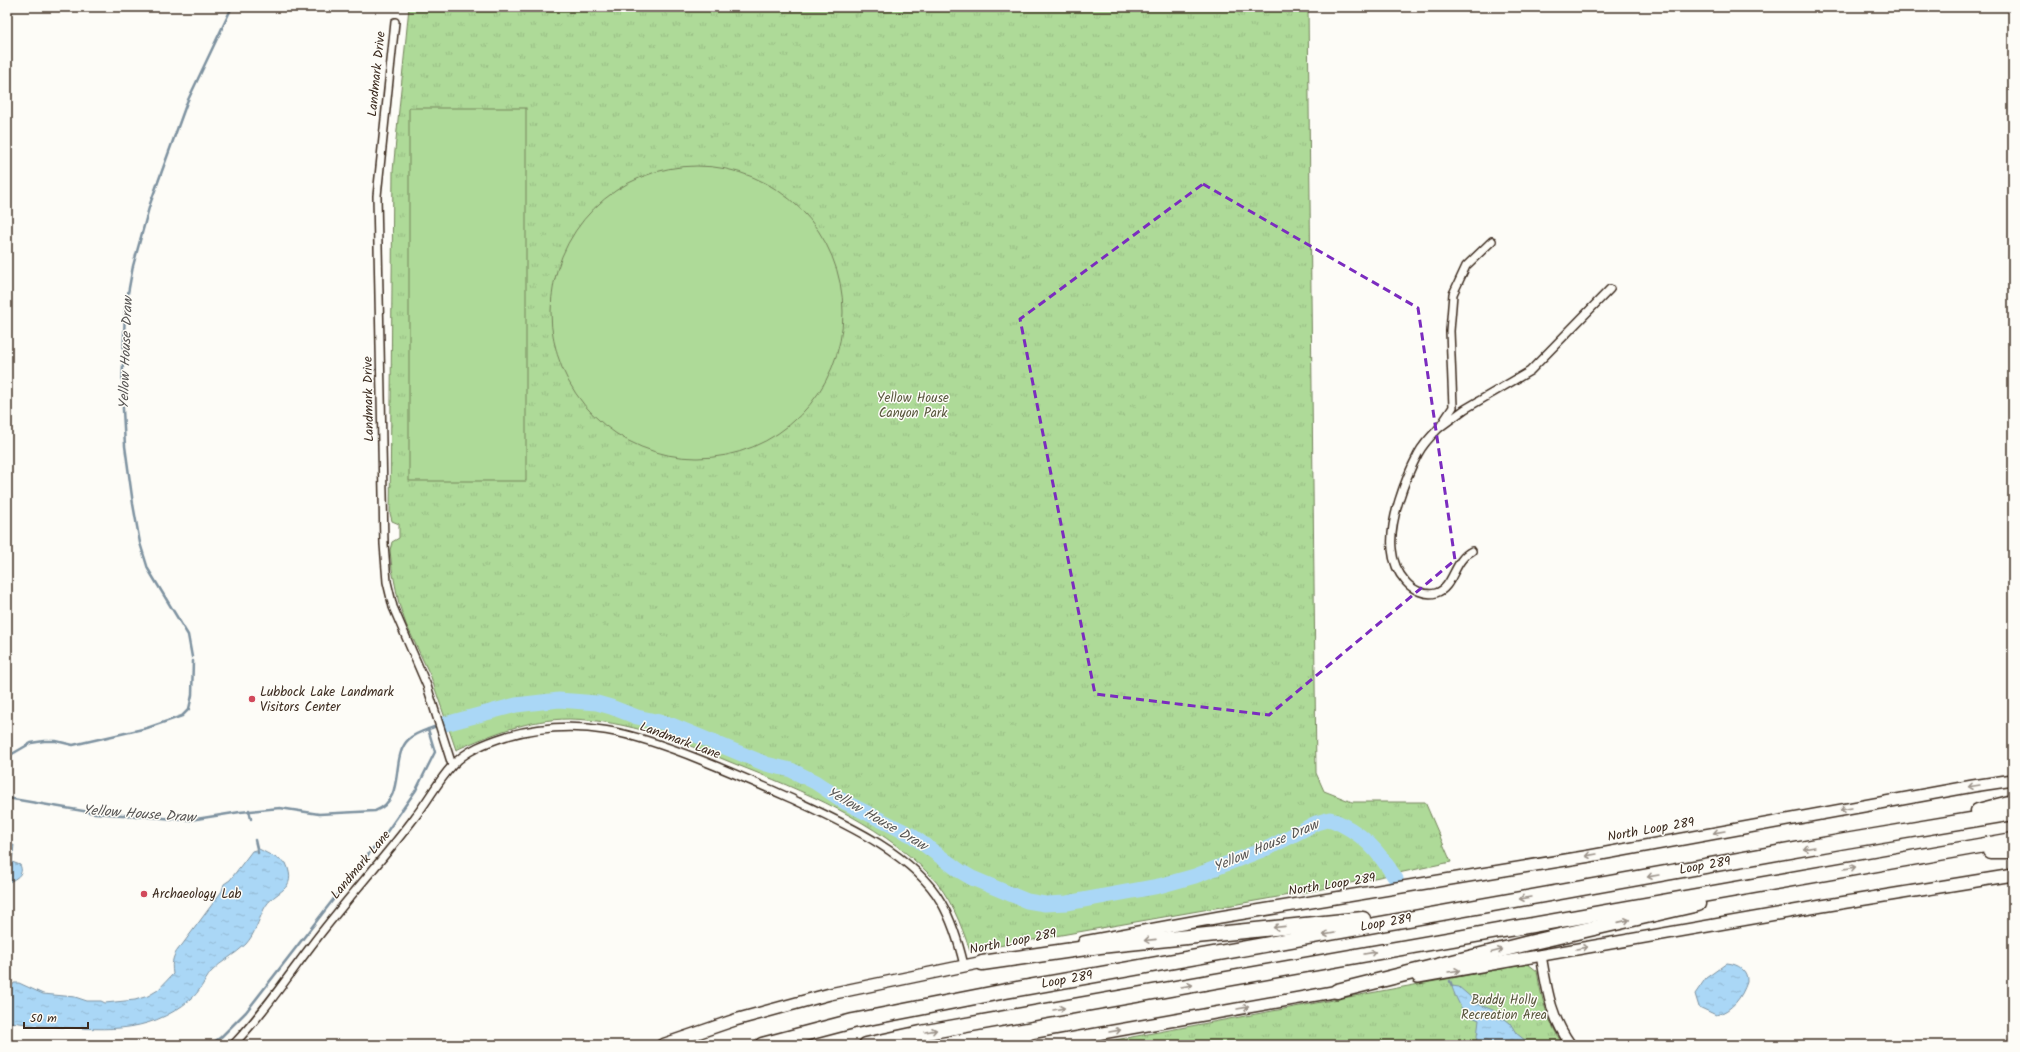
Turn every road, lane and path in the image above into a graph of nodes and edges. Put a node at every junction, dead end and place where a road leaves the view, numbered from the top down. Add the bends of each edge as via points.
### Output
1 (395, 22) dead end
2 (1492, 241) dead end
3 (1610, 289) dead end
4 (1439, 428) junction
5 (1472, 551) dead end
6 (452, 765) junction
7 (2013, 780) edge
8 (2013, 802) edge
9 (2013, 813) edge
10 (2013, 840) edge
11 (1845, 841) junction
12 (2013, 851) edge
13 (1920, 856) junction
14 (2013, 876) edge
15 (1784, 880) junction
16 (1430, 915) junction
17 (1541, 955) junction
18 (982, 963) junction
19 (964, 965) junction
20 (1337, 991) junction
21 (232, 1045) edge
22 (662, 1045) edge
23 (762, 1045) edge
24 (866, 1045) edge
25 (1036, 1045) edge
26 (1571, 1045) edge

1 - 6 street, Landmark Drive via 377,196 386,571 389,594 397,619 427,686
2 - 4 street via 1466,266 1453,294 1450,331 1453,407
3 - 4 street via 1530,371 1465,408
4 - 5 street via 1418,453 1407,480 1393,526 1394,564 1410,586 1419,592 1434,594 1447,587 1457,564
6 - 19 street, Landmark Lane via 477,747 492,741 557,727 589,727 612,731 644,738 673,749 835,820 898,858 929,885 941,901 959,943
6 - 21 street, Landmark Lane via 416,817
7 -> 18 main road, North Loop 289 via 1590,856 1213,918
8 - 11 highway
9 - 11 highway, Loop 289
10 - 13 highway, Loop 289
11 -> 16 highway, Loop 289
12 - 13 highway via 1987,851 1954,857
15 -> 13 highway, Loop 289
17 -> 14 main road
20 -> 15 highway via 1627,920 1757,893
24 -> 15 highway, Loop 289 via 921,1033
16 -> 18 highway via 1380,917 1154,940
16 -> 23 highway, Loop 289 via 908,1009 826,1027
20 -> 17 main road
17 - 26 street via 1550,1008
18 - 19 main road, North Loop 289
19 - 22 main road, North Loop 289 via 823,996 735,1020
25 -> 20 main road

